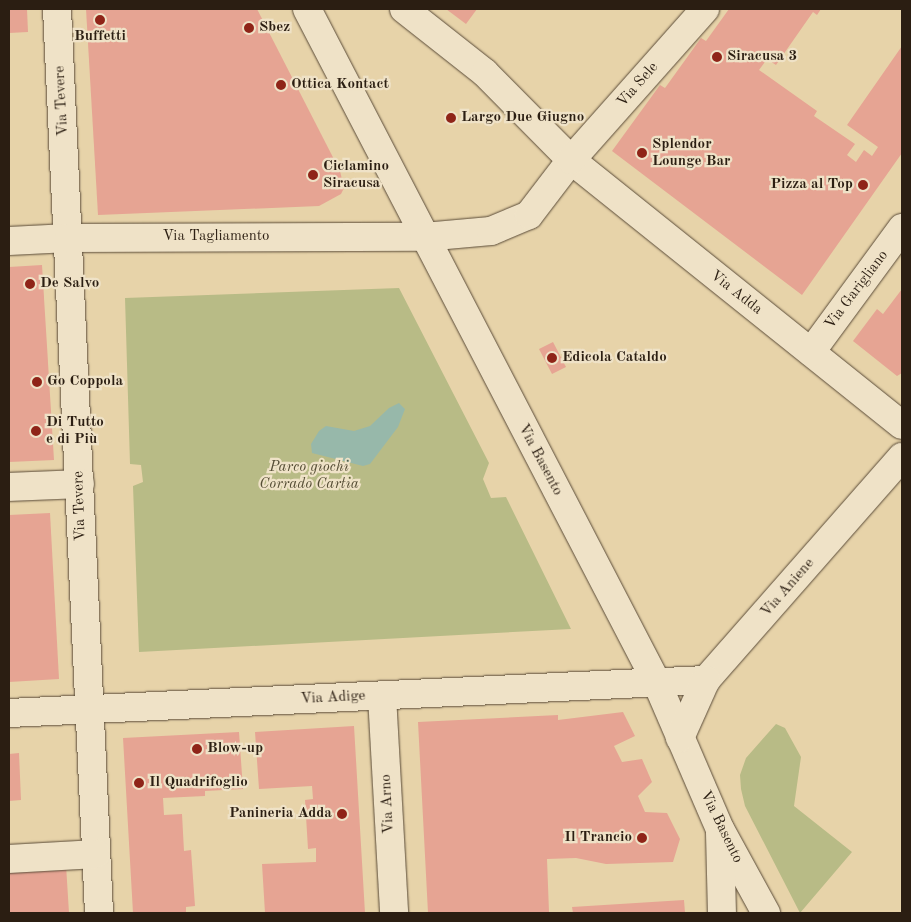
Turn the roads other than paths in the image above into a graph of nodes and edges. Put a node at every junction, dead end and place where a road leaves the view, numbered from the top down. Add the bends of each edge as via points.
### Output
1 (57, 9) edge
2 (307, 9) edge
3 (404, 9) edge
4 (705, 9) edge
5 (571, 160) junction
6 (902, 228) edge
7 (424, 237) junction
8 (69, 238) junction
9 (9, 241) edge
10 (811, 352) junction
11 (902, 425) edge
12 (902, 457) edge
13 (80, 484) junction
14 (9, 487) edge
15 (706, 680) junction
16 (657, 683) junction
17 (382, 696) junction
18 (88, 709) junction
19 (9, 713) edge
20 (680, 738) junction
21 (720, 829) junction
22 (96, 854) junction
23 (9, 859) edge
24 (98, 913) edge
25 (394, 913) edge
26 (722, 913) edge
27 (766, 913) edge

1 - 8 street, Via Tevere
2 - 7 street, Via Basento
3 - 5 street, Via Adda via 484,73
4 - 5 street, Via Sele
5 - 7 street, Via Sele via 529,215 491,230
5 - 10 street, Via Adda
6 - 10 street, Via Garigliano
7 - 8 street, Via Tagliamento
7 - 16 street, Via Basento
8 - 9 street, Via Tagliamento
8 - 13 street, Via Tevere
10 - 11 street, Via Adda
12 - 15 street, Via Aniene
13 - 14 street
13 - 18 street, Via Tevere
15 - 16 street
15 - 20 street, Via Aniene
16 - 17 street, Via Adige
16 - 20 street, Via Basento
17 - 18 street, Via Adige
17 - 25 street, Via Arno
18 - 19 street, Via Adige
18 - 22 street, Via Tevere
20 - 21 street, Via Basento
21 - 26 street
21 - 27 street, Via Basento
22 - 23 street
22 - 24 street, Via Tevere

